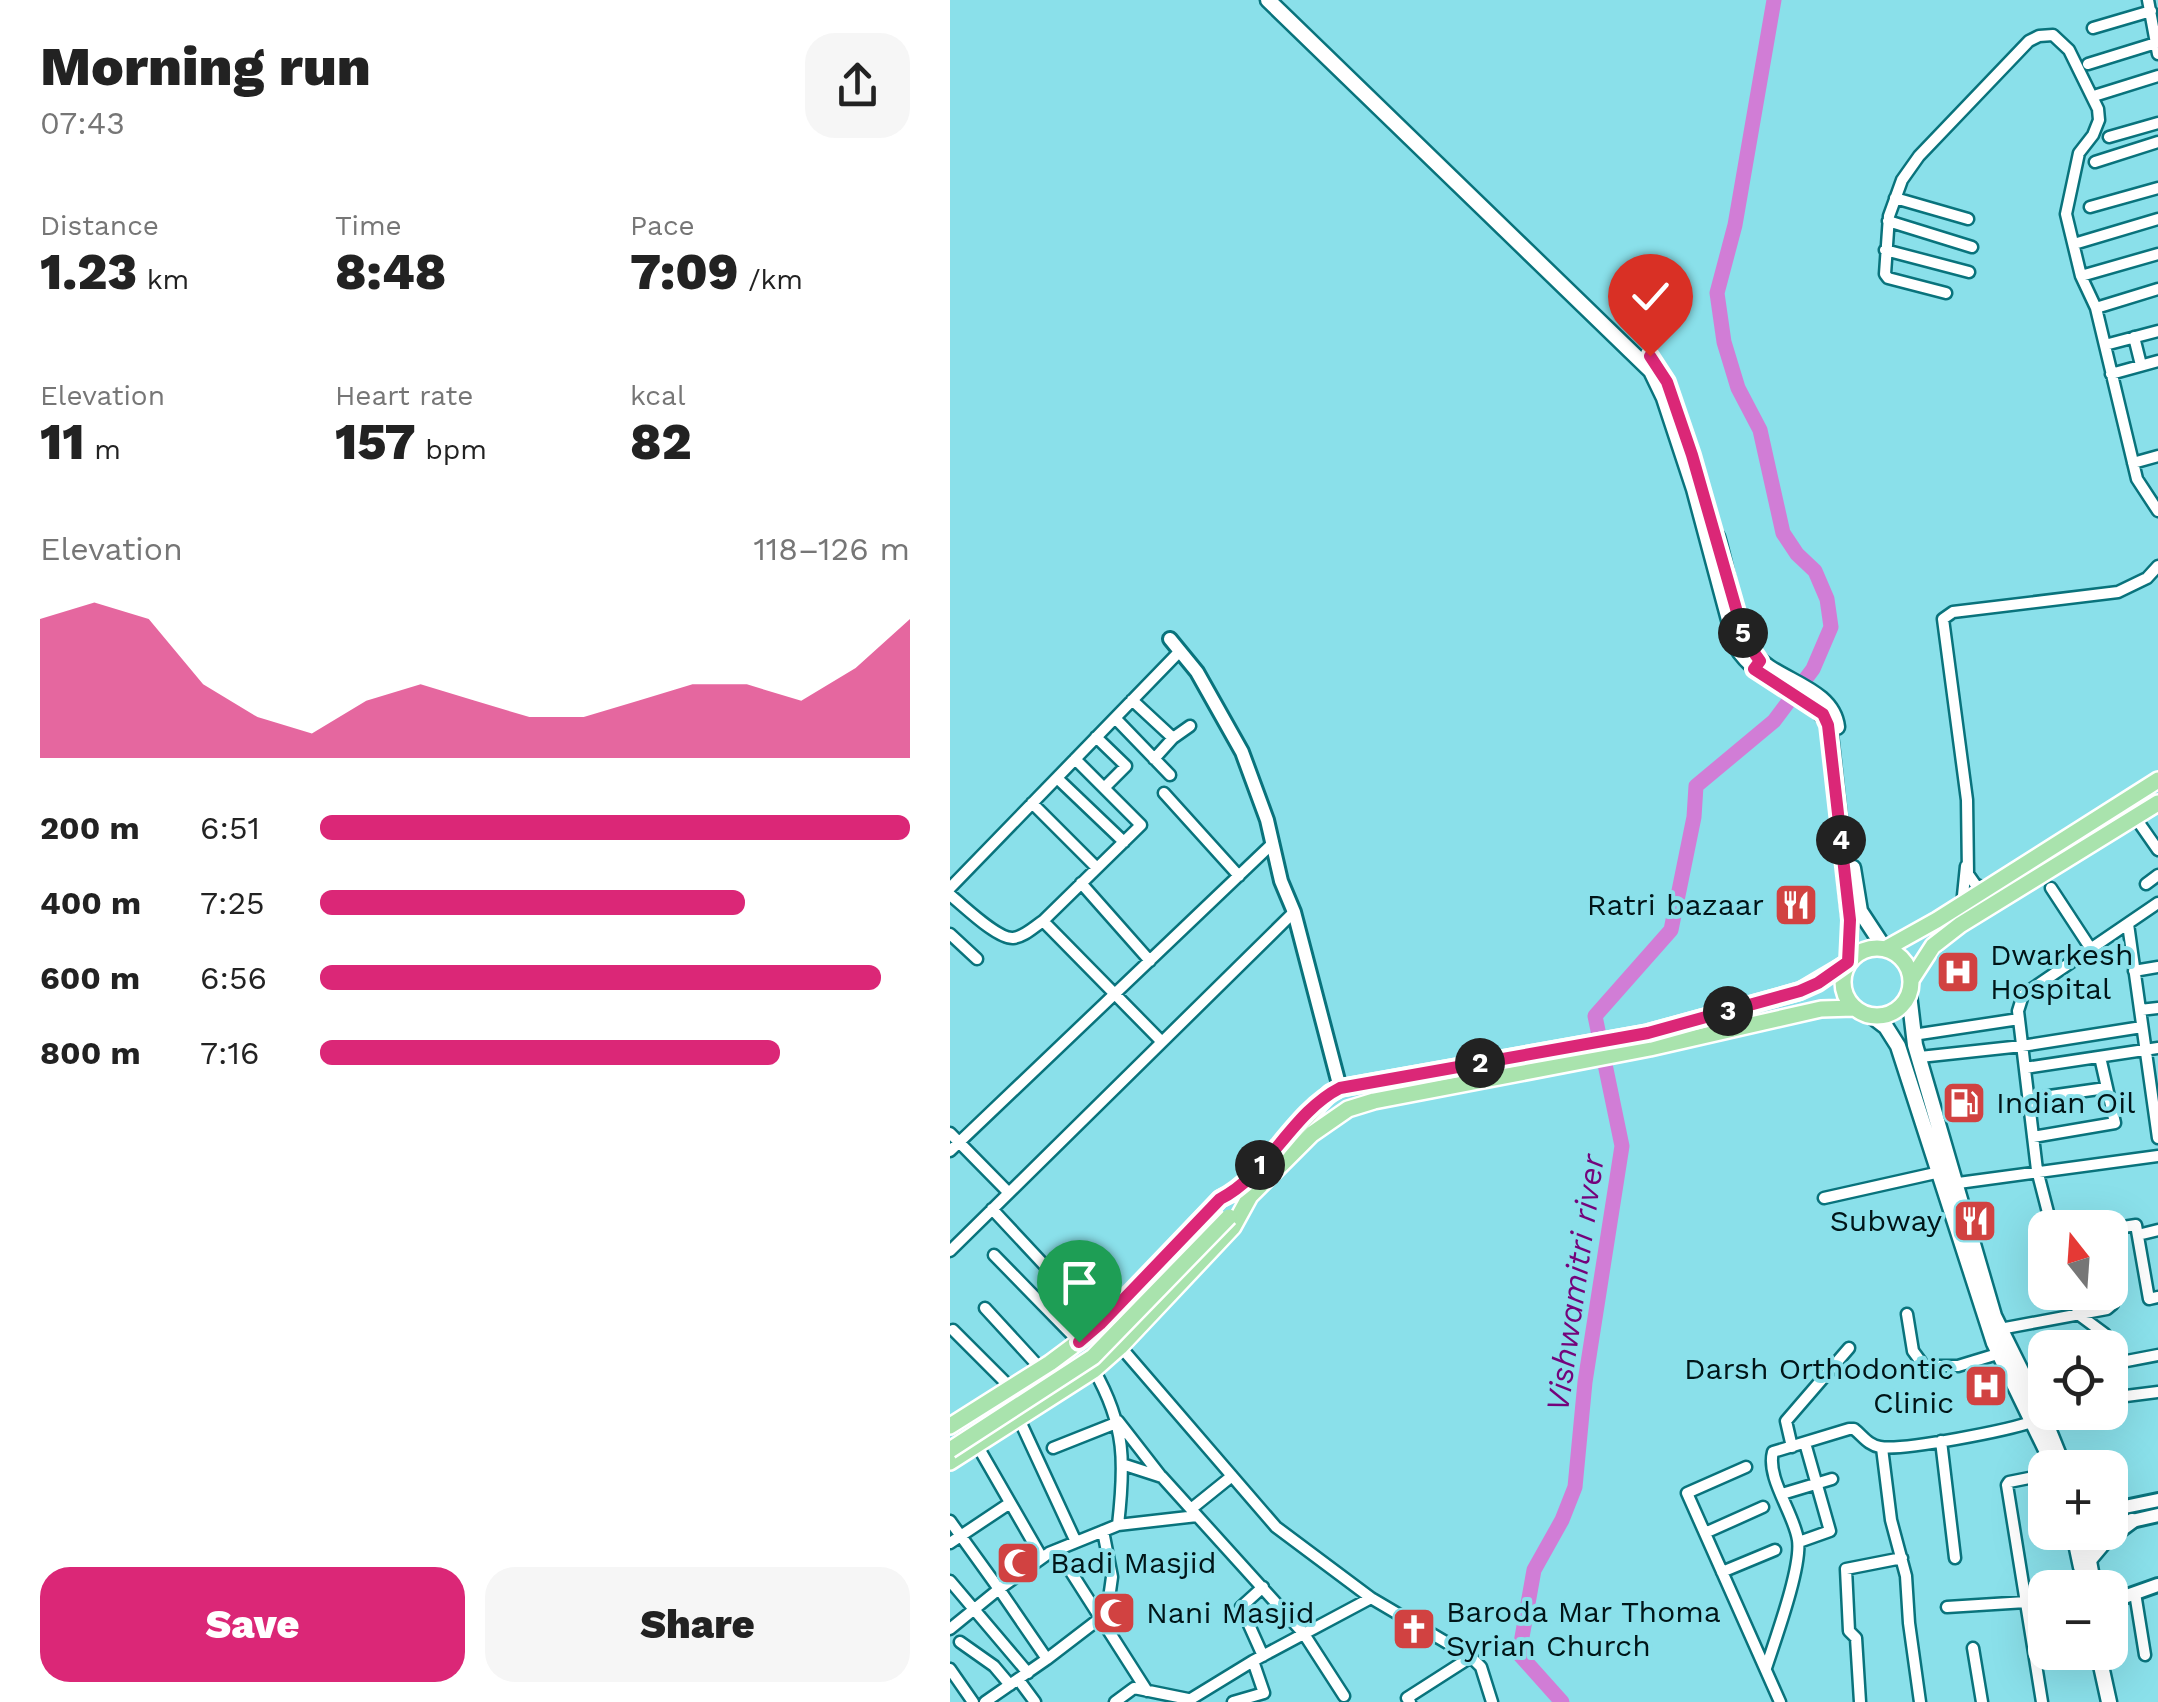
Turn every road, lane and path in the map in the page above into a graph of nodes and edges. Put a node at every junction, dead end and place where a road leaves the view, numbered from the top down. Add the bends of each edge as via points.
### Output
1 (1268, 0) edge
2 (1282, 0) edge
3 (2149, 5) edge
4 (2092, 28) dead end
5 (2157, 49) edge
6 (2088, 64) dead end
7 (2158, 76) edge
8 (2097, 95) dead end
9 (2158, 123) edge
10 (2109, 137) dead end
11 (2158, 142) edge
12 (2095, 162) dead end
13 (2158, 188) edge
14 (1895, 198) junction
15 (2090, 207) dead end
16 (1968, 219) dead end
17 (2158, 219) edge
18 (1888, 221) junction
19 (2074, 244) junction
20 (1972, 246) dead end
21 (1885, 250) junction
22 (2158, 254) edge
23 (1969, 272) dead end
24 (2081, 276) junction
25 (2158, 289) edge
26 (1946, 294) dead end
27 (2096, 308) junction
28 (2158, 331) edge
29 (2134, 337) junction
30 (2105, 345) junction
31 (2158, 361) edge
32 (2141, 365) junction
33 (2111, 374) junction
34 (2158, 456) edge
35 (2133, 463) junction
36 (2158, 510) edge
37 (2158, 566) edge
38 (1170, 639) dead end
39 (1180, 651) junction
40 (1762, 669) junction
41 (1132, 700) junction
42 (1825, 708) junction
43 (1115, 718) junction
44 (1190, 726) dead end
45 (1096, 737) junction
46 (1173, 738) junction
47 (1075, 759) junction
48 (1154, 759) junction
49 (1170, 775) dead end
50 (1056, 778) junction
51 (2158, 780) edge
52 (1104, 788) junction
53 (1164, 794) dead end
54 (1032, 803) junction
55 (2158, 803) edge
56 (2135, 817) junction
57 (1124, 842) junction
58 (1273, 843) junction
59 (2158, 850) edge
60 (1967, 860) junction
61 (1097, 868) junction
62 (2158, 875) edge
63 (1239, 876) junction
64 (1081, 884) junction
65 (2146, 884) dead end
66 (2052, 888) dead end
67 (1986, 889) junction
68 (950, 892) edge
69 (2158, 903) edge
70 (1960, 905) junction
71 (1294, 912) junction
72 (1043, 921) junction
73 (2128, 924) junction
74 (1960, 926) junction
75 (950, 934) edge
76 (1885, 948) junction
77 (2091, 949) junction
78 (976, 959) dead end
79 (1150, 960) junction
80 (1848, 962) junction
81 (2158, 967) edge
82 (2134, 971) junction
83 (1910, 987) junction
84 (1113, 995) junction
85 (1854, 1008) junction
86 (2158, 1008) edge
87 (2140, 1010) junction
88 (1873, 1017) junction
89 (2019, 1019) junction
90 (2142, 1027) junction
91 (1913, 1035) junction
92 (1649, 1040) junction
93 (1162, 1042) junction
94 (2022, 1046) junction
95 (2152, 1049) edge
96 (1920, 1057) junction
97 (2100, 1057) junction
98 (1549, 1059) junction
99 (2024, 1068) junction
100 (1340, 1088) junction
101 (2106, 1088) junction
102 (2028, 1098) junction
103 (1348, 1109) junction
104 (1933, 1132) junction
105 (950, 1133) edge
106 (2033, 1137) junction
107 (2158, 1138) edge
108 (959, 1142) junction
109 (950, 1151) edge
110 (2158, 1156) edge
111 (2037, 1170) junction
112 (1946, 1180) junction
113 (1009, 1193) junction
114 (1243, 1193) junction
115 (1824, 1198) dead end
116 (992, 1210) junction
117 (2047, 1210) edge
118 (1225, 1213) junction
119 (2128, 1226) edge
120 (2158, 1230) edge
121 (2138, 1234) junction
122 (952, 1244) edge
123 (994, 1255) dead end
124 (2158, 1297) edge
125 (986, 1308) dead end
126 (2077, 1310) edge
127 (2101, 1310) edge
128 (1907, 1314) dead end
129 (2078, 1314) junction
130 (1100, 1324) junction
131 (2000, 1329) junction
132 (953, 1330) dead end
133 (2100, 1330) edge
134 (1079, 1342) junction
135 (1120, 1347) junction
136 (1849, 1348) dead end
137 (2005, 1352) junction
138 (2158, 1355) edge
139 (2128, 1359) edge
140 (1042, 1369) junction
141 (1094, 1370) junction
142 (1011, 1388) junction
143 (2158, 1392) edge
144 (2028, 1393) edge
145 (2128, 1395) edge
146 (2028, 1418) edge
147 (1019, 1419) junction
148 (1115, 1420) junction
149 (950, 1426) edge
150 (950, 1440) edge
151 (1941, 1441) junction
152 (1805, 1443) junction
153 (977, 1445) junction
154 (1792, 1447) junction
155 (1053, 1448) dead end
156 (1882, 1448) junction
157 (950, 1450) edge
158 (950, 1462) edge
159 (1124, 1465) junction
160 (1746, 1467) dead end
161 (1232, 1476) junction
162 (2028, 1478) edge
163 (1164, 1480) junction
164 (1832, 1480) dead end
165 (1818, 1484) junction
166 (1782, 1494) junction
167 (2158, 1500) edge
168 (1010, 1503) junction
169 (2128, 1506) edge
170 (1763, 1507) dead end
171 (1194, 1513) junction
172 (2158, 1516) edge
173 (950, 1521) edge
174 (2132, 1521) junction
175 (2128, 1522) edge
176 (1118, 1525) junction
177 (1103, 1532) junction
178 (1705, 1533) junction
179 (955, 1540) edge
180 (1076, 1542) junction
181 (1799, 1542) junction
182 (1056, 1550) junction
183 (1776, 1550) dead end
184 (2085, 1550) edge
185 (1042, 1558) junction
186 (1902, 1558) junction
187 (1956, 1558) dead end
188 (2089, 1560) junction
189 (2091, 1570) edge
190 (1722, 1572) junction
191 (950, 1581) edge
192 (2158, 1585) edge
193 (1263, 1588) junction
194 (999, 1590) junction
195 (2135, 1593) junction
196 (2128, 1596) edge
197 (1371, 1598) junction
198 (2026, 1602) junction
199 (1947, 1607) dead end
200 (972, 1610) junction
201 (1101, 1620) junction
202 (950, 1629) edge
203 (1304, 1634) junction
204 (960, 1642) dead end
205 (1973, 1648) dead end
206 (2144, 1655) dead end
207 (1471, 1657) junction
208 (1258, 1658) junction
209 (1047, 1659) junction
210 (1766, 1668) junction
211 (950, 1669) edge
212 (2102, 1670) edge
213 (2111, 1670) edge
214 (1019, 1679) junction
215 (1147, 1691) junction
216 (1344, 1696) dead end
217 (1187, 1700) edge
218 (1119, 1701) edge
219 (972, 1702) edge
220 (985, 1702) edge
221 (1035, 1702) edge
222 (1233, 1702) edge
223 (1410, 1702) edge
224 (1491, 1702) edge
225 (1780, 1702) edge
226 (1860, 1702) edge
227 (1920, 1702) edge
228 (1982, 1702) edge
229 (2042, 1702) edge
230 (2109, 1702) edge
231 (2117, 1702) edge

1 - 40 main road via 1651,371 1708,536 1732,635 1743,657
2 - 40 main road via 1658,365 1692,455 1745,640
3 - 4 street
3 - 5 street
5 - 6 street
7 - 8 street
9 - 10 street
11 - 12 street
13 - 15 street
14 - 16 street
14 - 18 street
14 - 19 street via 1920,156 2015,55 2038,36 2053,34 2069,50 2098,109 2093,134 2079,153 2066,214
17 - 19 street
18 - 20 street
18 - 21 street
19 - 24 street
21 - 23 street
21 - 26 street via 1888,278
22 - 24 street
24 - 27 street
25 - 27 street
27 - 30 street
28 - 29 street
29 - 30 street
29 - 32 street
30 - 33 street
31 - 32 street
32 - 33 street
33 - 35 street
34 - 35 street
35 - 36 street
37 - 60 street via 2118,592 1945,616 1967,800
38 - 39 street
39 - 41 street
39 - 58 street via 1242,752
40 - 42 main road
41 - 43 street
41 - 46 street
42 - 76 main road via 1836,718 1860,912
42 - 80 main road via 1850,920
43 - 45 street
43 - 48 street
44 - 46 street
45 - 47 street
45 - 52 street via 1126,766
46 - 48 street
47 - 50 street
47 - 52 street
48 - 49 street
50 - 54 street
50 - 57 street
51 - 67 main road
52 - 57 street via 1141,825
53 - 63 street
54 - 61 street
54 - 68 street
55 - 56 main road
56 - 59 street
56 - 74 main road
57 - 61 street
58 - 63 street
58 - 71 street
60 - 67 street via 1968,874
60 - 70 street
61 - 64 street
62 - 65 street
63 - 79 street
64 - 72 street
64 - 79 street
66 - 77 street
67 - 70 main road
68 - 72 street via 1010,939
69 - 73 street
70 - 74 street
70 - 76 main road
71 - 93 street
71 - 100 street
72 - 84 street
73 - 77 street
73 - 82 street
74 - 83 main road via 1932,946
75 - 78 street
76 - 80 main road via 1864,950
76 - 83 main road via 1903,960
77 - 89 street via 2024,995
79 - 84 street
80 - 85 main road via 1843,991
80 - 92 main road via 1800,991
81 - 82 street
82 - 87 street
83 - 88 main road via 1895,1012
83 - 91 main road
84 - 93 street
84 - 108 street
85 - 88 main road
85 - 92 main road
86 - 87 street
87 - 90 street
88 - 104 main road via 1898,1046
89 - 91 street
89 - 94 street
90 - 94 street
90 - 95 street
91 - 96 main road
92 - 98 main road
93 - 113 street
94 - 96 street
94 - 99 street
95 - 97 street
95 - 107 street
96 - 104 main road
97 - 99 street
97 - 101 street
98 - 100 main road
98 - 103 main road
99 - 102 street
100 - 103 main road via 1333,1102
100 - 114 main road via 1299,1122
101 - 102 street
101 - 106 street via 2115,1123
102 - 106 street
103 - 114 main road
104 - 112 main road
105 - 108 street
106 - 111 street
108 - 109 street
108 - 113 street
110 - 111 street
111 - 112 street
111 - 117 street
112 - 115 street
112 - 131 main road
112 - 137 main road via 1976,1294
113 - 116 street
114 - 118 main road
114 - 130 main road via 1220,1199
114 - 135 main road via 1233,1227
116 - 122 street
116 - 130 street
118 - 150 main road via 1086,1350
118 - 157 main road, bridge via 1094,1357
119 - 121 street via 2136,1224
120 - 121 street
121 - 124 street via 2149,1299
123 - 134 street
125 - 140 street
126 - 129 street
127 - 129 street
128 - 137 street via 1913,1351 1924,1366 1958,1366
129 - 131 street
129 - 133 street
130 - 134 main road
130 - 135 street
131 - 137 main road
132 - 142 street
134 - 140 main road
135 - 141 main road
135 - 161 street
136 - 154 street via 1786,1422
137 - 144 main road
138 - 139 street
140 - 142 main road
141 - 147 main road
141 - 148 street
142 - 149 main road
143 - 145 street
146 - 151 street
147 - 153 main road
147 - 180 street
148 - 155 street
148 - 159 street
148 - 163 street
151 - 156 street
151 - 187 street
152 - 154 street
152 - 156 street via 1848,1429
152 - 165 street
153 - 158 main road
153 - 168 street
154 - 166 street via 1772,1454
156 - 186 street
159 - 163 street
159 - 176 street
160 - 178 street via 1687,1493
161 - 171 street
161 - 197 street via 1276,1527
162 - 198 street via 2007,1485
163 - 171 street
164 - 165 street
165 - 166 street
165 - 181 street via 1830,1531
166 - 181 street
167 - 169 street
168 - 179 street
168 - 185 street
170 - 178 street
171 - 176 street
171 - 193 street
172 - 174 street
173 - 179 street
174 - 175 street
174 - 188 main road
176 - 177 street
177 - 180 street
177 - 201 street via 1112,1577
178 - 190 street
179 - 194 street
180 - 182 street
181 - 210 street
182 - 185 street
182 - 201 street
183 - 190 street
184 - 188 main road
185 - 194 street
186 - 226 street via 1846,1569
186 - 227 street
188 - 189 main road
190 - 210 street
191 - 200 street
192 - 195 street
193 - 203 street
193 - 208 street via 1242,1607
194 - 200 street
194 - 209 street
195 - 196 street
195 - 206 street
197 - 203 street
197 - 207 street
198 - 199 street
198 - 229 street
200 - 202 street
200 - 214 street
201 - 209 street
201 - 215 street
203 - 208 street
203 - 216 street
204 - 214 street
205 - 228 street
207 - 223 street
207 - 224 street via 1481,1667
208 - 217 street
208 - 222 street via 1264,1693
209 - 214 street
210 - 225 street
211 - 219 street
212 - 230 main road
213 - 231 main road
214 - 220 street
214 - 221 street
215 - 217 street
215 - 218 street via 1134,1688

